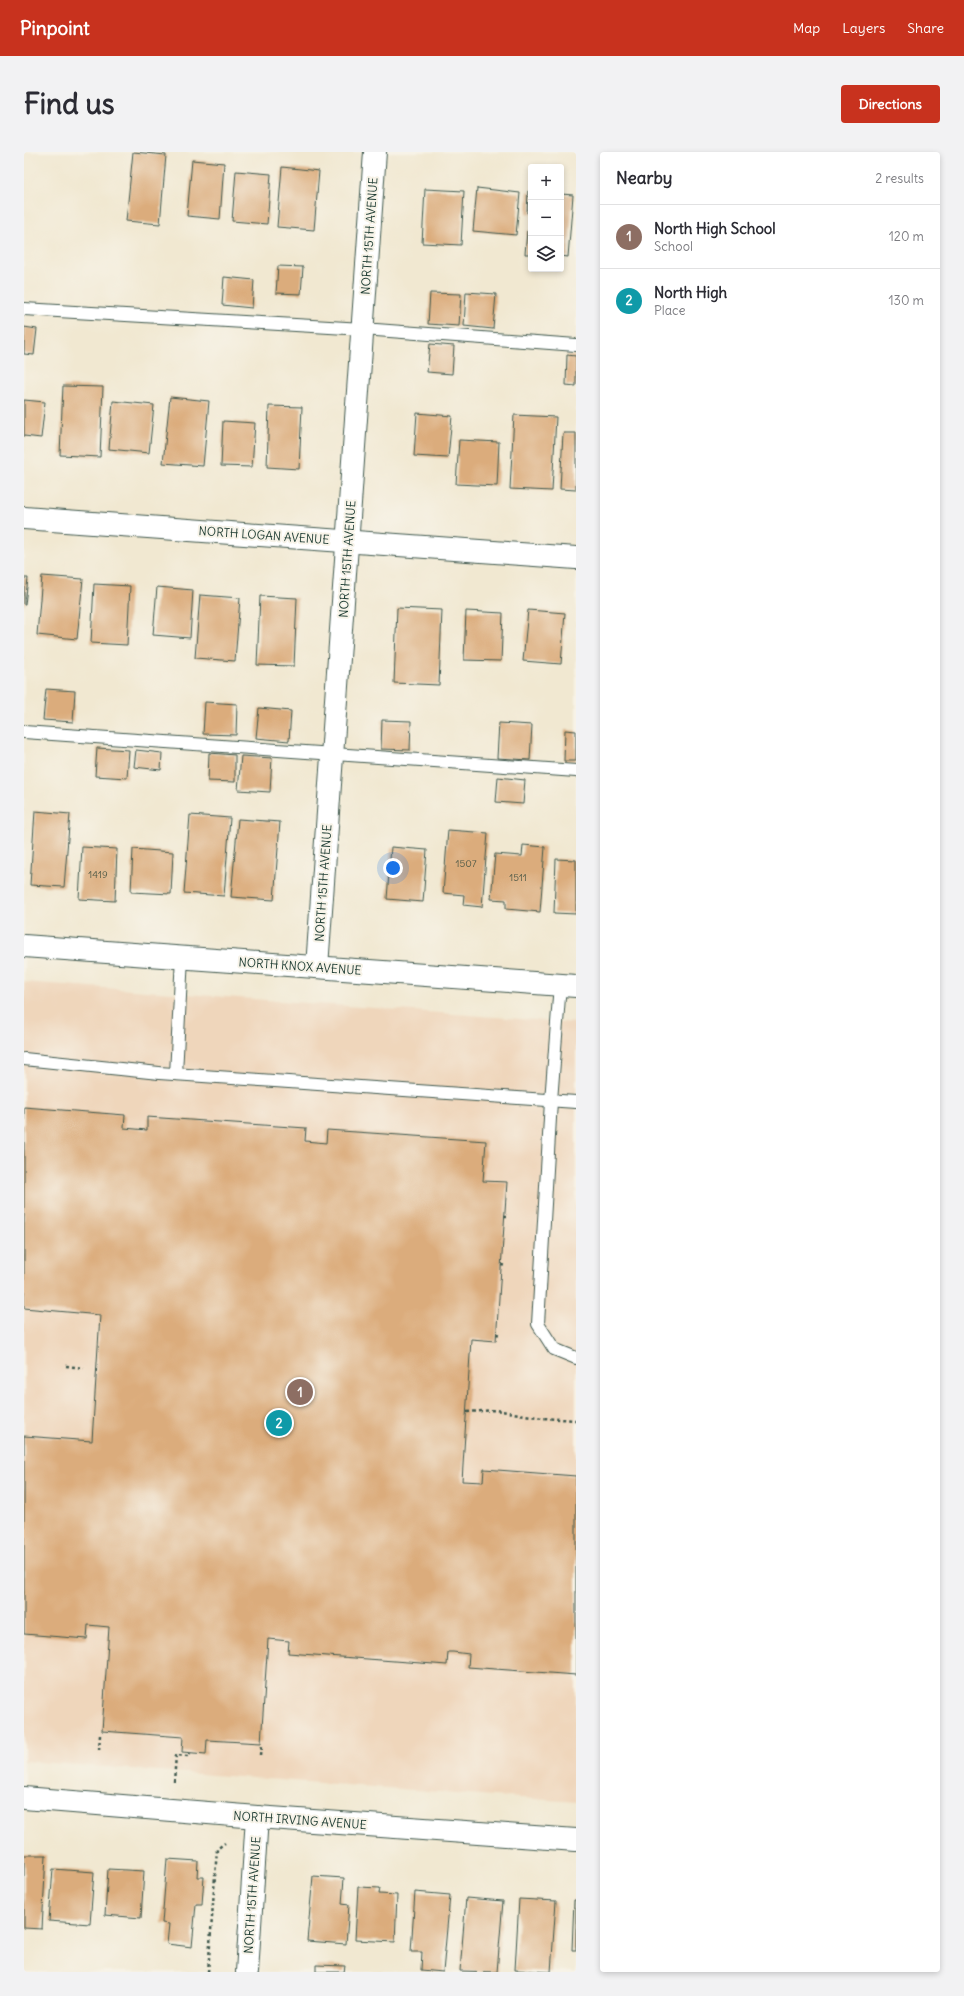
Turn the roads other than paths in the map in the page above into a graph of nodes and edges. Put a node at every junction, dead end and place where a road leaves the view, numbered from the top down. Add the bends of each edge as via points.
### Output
1 (375, 152) edge
2 (24, 309) edge
3 (363, 329) junction
4 (576, 345) edge
5 (24, 518) edge
6 (348, 541) junction
7 (576, 558) edge
8 (24, 732) edge
9 (333, 755) junction
10 (576, 771) edge
11 (24, 946) edge
12 (182, 957) junction
13 (317, 967) junction
14 (568, 985) edge
15 (24, 1059) edge
16 (176, 1074) junction
17 (550, 1101) junction
18 (576, 1102) edge
19 (576, 1358) edge
20 (24, 1798) edge
21 (257, 1817) junction
22 (576, 1840) edge
23 (247, 1972) edge

1 - 3 street, NORTH 15TH AVENUE
2 - 3 lane
3 - 4 lane
3 - 6 street, NORTH 15TH AVENUE
5 - 6 street, NORTH LOGAN AVENUE
6 - 7 street, NORTH LOGAN AVENUE
6 - 9 street, NORTH 15TH AVENUE
8 - 9 lane
9 - 10 lane
9 - 13 street, NORTH 15TH AVENUE
11 - 12 street, NORTH KNOX AVENUE
12 - 13 street, NORTH KNOX AVENUE
12 - 16 lane
13 - 14 street, NORTH KNOX AVENUE
14 - 17 lane
15 - 16 lane
16 - 17 lane
17 - 18 lane
17 - 19 lane via 538,1324 554,1349
20 - 21 street, NORTH IRVING AVENUE
21 - 22 street, NORTH IRVING AVENUE
21 - 23 street, NORTH 15TH AVENUE

